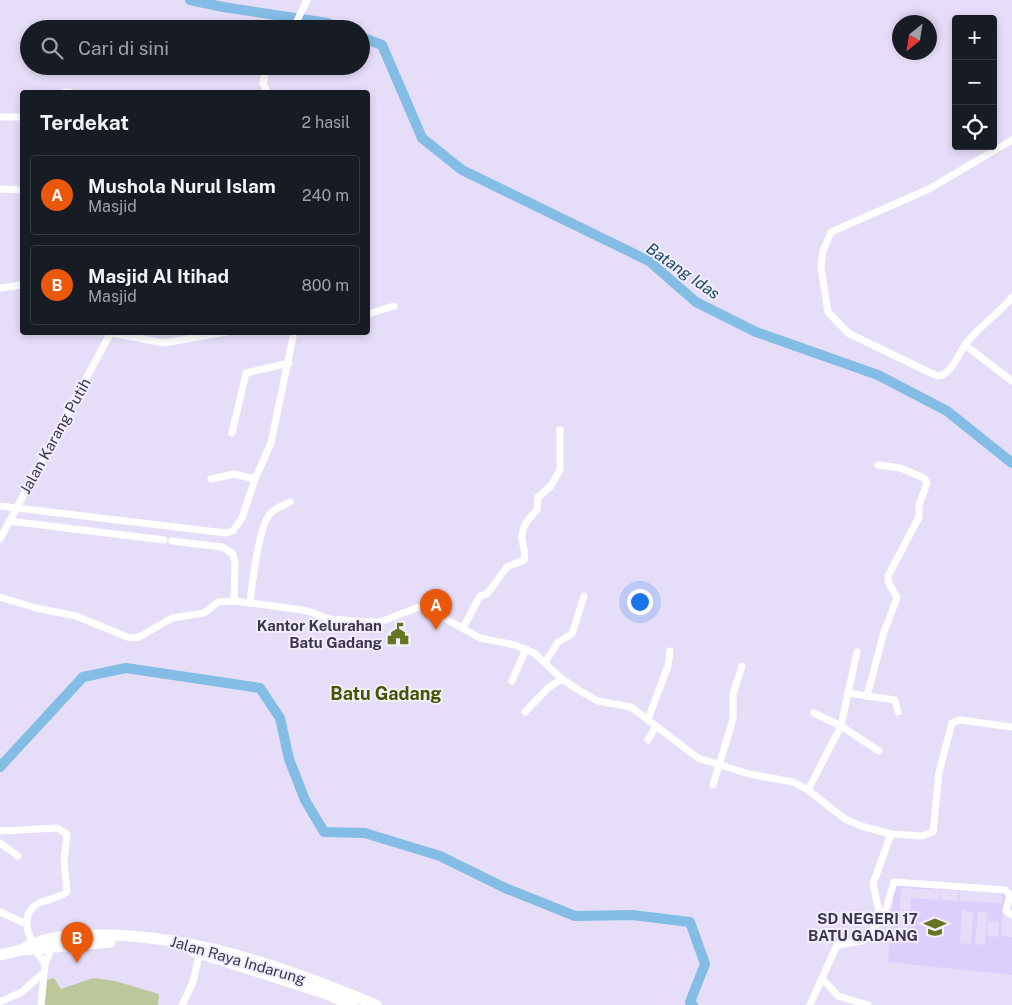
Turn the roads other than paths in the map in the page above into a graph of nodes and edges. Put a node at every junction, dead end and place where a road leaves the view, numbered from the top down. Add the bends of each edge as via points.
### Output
1 (307, 0) edge
2 (297, 20) edge
3 (265, 75) edge
4 (266, 90) edge
5 (0, 117) edge
6 (20, 117) edge
7 (1012, 140) edge
8 (0, 188) edge
9 (20, 190) edge
10 (20, 285) edge
11 (0, 288) edge
12 (1012, 297) edge
13 (394, 306) dead end
14 (370, 313) edge
15 (110, 335) edge
16 (122, 335) edge
17 (209, 335) edge
18 (294, 335) edge
19 (966, 345) junction
20 (289, 363) junction
21 (1012, 381) edge
22 (560, 430) dead end
23 (232, 433) dead end
24 (878, 465) dead end
25 (211, 478) dead end
26 (255, 479) junction
27 (290, 502) dead end
28 (0, 506) edge
29 (16, 508) junction
30 (9, 522) junction
31 (0, 539) edge
32 (164, 540) dead end
33 (172, 541) dead end
34 (584, 596) dead end
35 (0, 597) edge
36 (234, 601) junction
37 (250, 603) junction
38 (463, 628) junction
39 (526, 648) junction
40 (670, 651) dead end
41 (857, 652) dead end
42 (546, 661) junction
43 (742, 666) dead end
44 (562, 679) junction
45 (512, 681) dead end
46 (848, 693) junction
47 (867, 696) junction
48 (525, 712) dead end
49 (898, 712) dead end
50 (814, 713) dead end
51 (648, 719) junction
52 (656, 726) junction
53 (840, 726) junction
54 (1012, 727) edge
55 (648, 740) dead end
56 (879, 751) dead end
57 (719, 766) junction
58 (713, 784) dead end
59 (808, 790) junction
60 (0, 831) edge
61 (891, 834) junction
62 (0, 843) edge
63 (18, 856) dead end
64 (0, 912) edge
65 (880, 916) junction
66 (1012, 916) edge
67 (26, 924) junction
68 (53, 942) junction
69 (29, 948) junction
70 (200, 950) junction
71 (0, 955) edge
72 (44, 968) junction
73 (822, 978) junction
74 (0, 1002) edge
75 (41, 1005) edge
76 (182, 1005) edge
77 (352, 1005) edge
78 (376, 1005) edge
79 (810, 1005) edge
80 (868, 1005) edge

1 - 2 street
3 - 4 street via 263,83
5 - 6 street
7 - 19 street via 929,189 831,232 821,260 828,312 848,333 937,376 947,373
8 - 9 street
10 - 11 street
12 - 19 street via 979,327
13 - 14 street
15 - 29 street, Jalan Karang Putih
16 - 17 street via 164,343
18 - 20 street
19 - 21 street
20 - 23 street via 246,373
20 - 26 street via 271,443
22 - 38 street via 560,470 550,487 538,497 537,510 524,525 524,560 509,566 490,586 487,594 480,596
24 - 47 street via 906,470 927,480 918,517 888,576 897,598
25 - 26 street via 234,474
26 - 29 street via 242,518 230,532
27 - 37 street via 266,519
28 - 29 street
29 - 30 street, Jalan Karang Putih
30 - 31 street, Jalan Karang Putih
30 - 32 street
33 - 36 street via 222,547 233,554
34 - 42 street via 572,634 558,642
35 - 36 street via 76,616 130,638 139,637 172,618 201,614 215,603
36 - 37 street
37 - 38 street via 300,610 335,620 369,622 380,622 422,607
38 - 39 street via 485,639
39 - 42 street
39 - 45 street
40 - 51 street
41 - 46 street
42 - 44 street
43 - 57 street via 733,694 733,719
44 - 48 street via 548,688
44 - 51 street via 594,699 624,704
46 - 47 street
46 - 53 street
47 - 49 street via 895,700
50 - 53 street
51 - 52 street
52 - 55 street
52 - 57 street via 691,754
53 - 56 street
53 - 59 street
54 - 61 street via 960,720 952,723 939,772 932,832 922,836
57 - 58 street
57 - 59 street via 793,782
59 - 61 street via 845,819
60 - 67 street via 57,828 67,834 64,860 68,892 34,906
61 - 65 street via 872,884
62 - 63 street
64 - 67 street
65 - 66 street via 896,882 1005,890 1010,895 1006,911
65 - 73 street via 866,940 837,945
67 - 69 street
68 - 69 highway, Jalan Raya Indarung
68 - 70 highway, Jalan Raya Indarung via 139,942
68 - 72 street
69 - 71 highway, Jalan Raya Indarung
69 - 72 street
70 - 76 street via 193,982
70 - 77 highway, Jalan Raya Indarung
70 - 78 highway, Jalan Raya Indarung via 326,986
72 - 74 street via 22,992
72 - 75 street
73 - 79 street
73 - 80 street via 838,996

